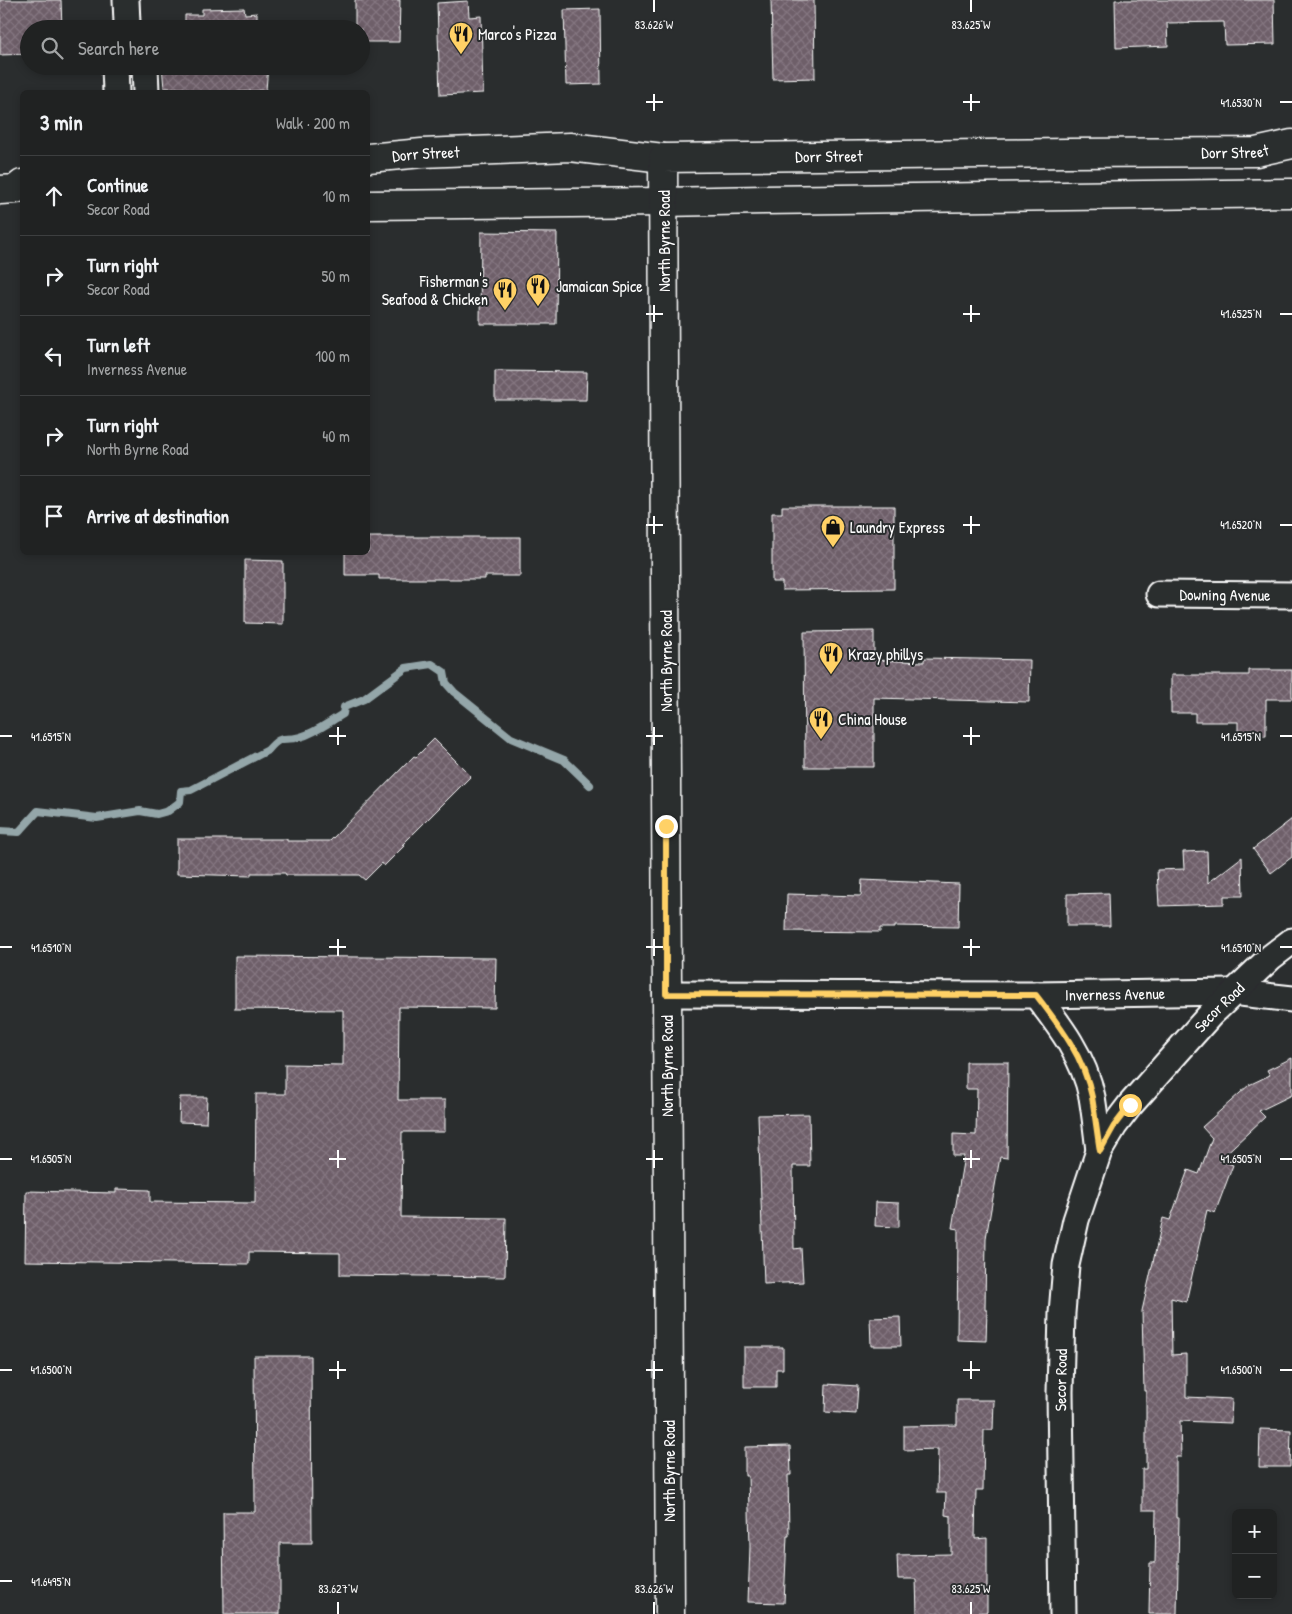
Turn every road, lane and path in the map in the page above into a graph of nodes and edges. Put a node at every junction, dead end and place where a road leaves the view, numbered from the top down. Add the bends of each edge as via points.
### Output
1 (115, 75) edge
2 (145, 75) edge
3 (116, 90) edge
4 (146, 90) edge
5 (1292, 144) edge
6 (370, 158) edge
7 (663, 158) junction
8 (1292, 193) edge
9 (663, 202) junction
10 (370, 205) edge
11 (1159, 594) dead end
12 (1292, 595) edge
13 (1292, 941) edge
14 (1232, 992) junction
15 (666, 994) junction
16 (1036, 995) junction
17 (1292, 999) edge
18 (1100, 1151) junction
19 (670, 1614) edge
20 (1063, 1614) edge

1 - 3 street
2 - 4 street
5 - 7 main road, Dorr Street via 1256,152
6 - 7 main road, Dorr Street via 570,147
7 - 9 main road, North Byrne Road
8 - 9 main road
9 - 10 main road
9 - 15 main road, North Byrne Road
11 - 12 street, Downing Avenue
13 - 14 street, Secor Road
14 - 16 street, Inverness Avenue
14 - 17 street, Inverness Avenue
14 - 18 street, Secor Road via 1130,1105
15 - 16 street, Inverness Avenue
15 - 19 main road, North Byrne Road
16 - 18 street, Secor Road via 1060,1026 1083,1069 1092,1096
18 - 20 street, Secor Road via 1074,1229 1066,1265 1062,1313

